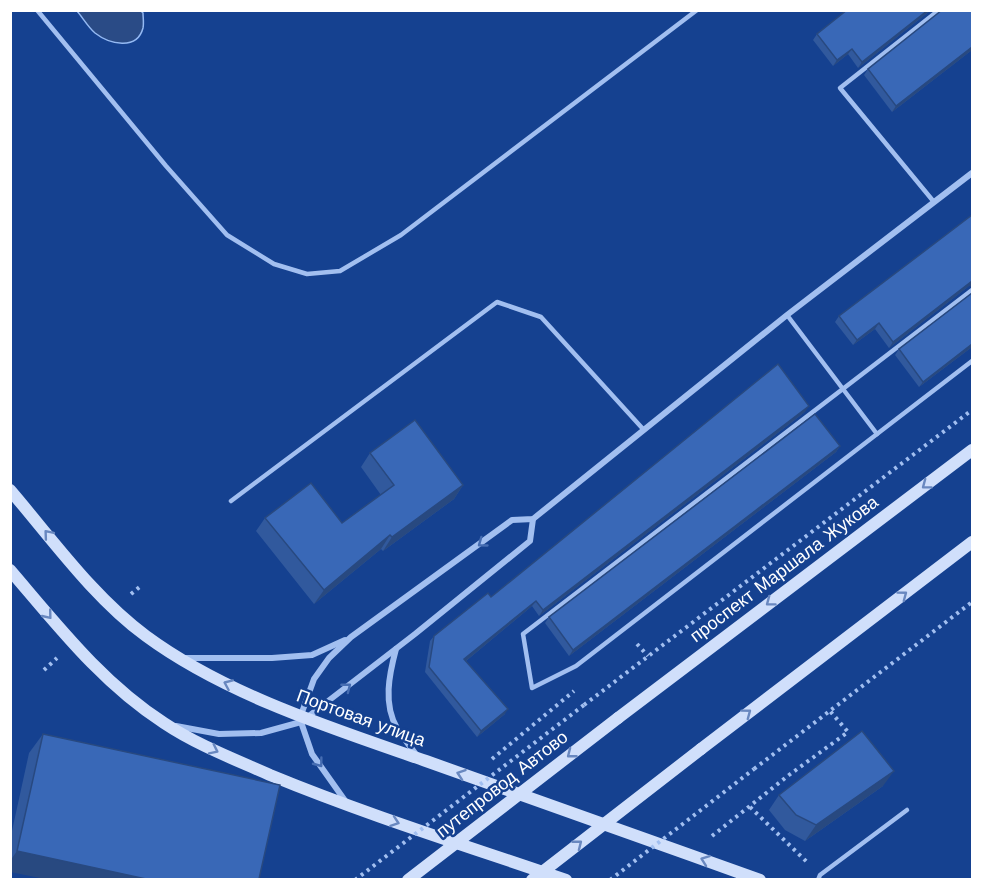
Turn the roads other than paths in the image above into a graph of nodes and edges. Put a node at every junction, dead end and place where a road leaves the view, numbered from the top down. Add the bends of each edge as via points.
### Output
1 (37, 10) edge
2 (698, 10) edge
3 (939, 10) edge
4 (972, 173) edge
5 (934, 202) junction
6 (972, 290) edge
7 (787, 315) junction
8 (972, 361) edge
9 (844, 388) junction
10 (643, 429) junction
11 (877, 434) junction
12 (972, 450) edge
13 (10, 490) edge
14 (231, 501) dead end
15 (533, 519) junction
16 (972, 542) edge
17 (10, 570) edge
18 (351, 637) junction
19 (396, 649) junction
20 (181, 658) junction
21 (303, 718) junction
22 (618, 718) joint
23 (164, 723) junction
24 (419, 759) junction
25 (349, 807) junction
26 (907, 810) dead end
27 (819, 877) edge
28 (408, 879) edge
29 (532, 879) edge
30 (566, 879) edge
31 (760, 879) edge

1 - 2 lane via 227,235 274,264 307,274 340,271 401,235
3 - 5 lane via 840,88
4 - 5 street
5 - 7 street
6 - 9 lane
7 - 9 lane
7 - 10 street
8 - 11 lane
9 - 11 lane
9 - 11 lane via 523,634 532,688 576,666
10 - 14 lane via 541,317 497,302
10 - 15 street
12 -> 22 street, проспект Маршала Жукова
20 -> 13 street, Портовая улица via 146,636 114,608
15 -> 18 street via 512,520
15 - 19 street via 530,541
29 -> 16 street, bridge
17 -> 23 street via 106,678
18 - 20 street via 312,655
18 - 21 street via 328,658 314,679
21 -> 19 street
19 - 24 street via 389,675 389,700 396,727
21 -> 20 street, Портовая улица
21 - 23 street via 261,733 219,734
21 - 24 street, Портовая улица
21 -> 25 street via 312,754
22 -> 28 street, путепровод Автово, bridge
23 -> 25 street via 216,752
31 -> 24 street, Портовая улица
25 -> 30 street
26 - 27 lane

